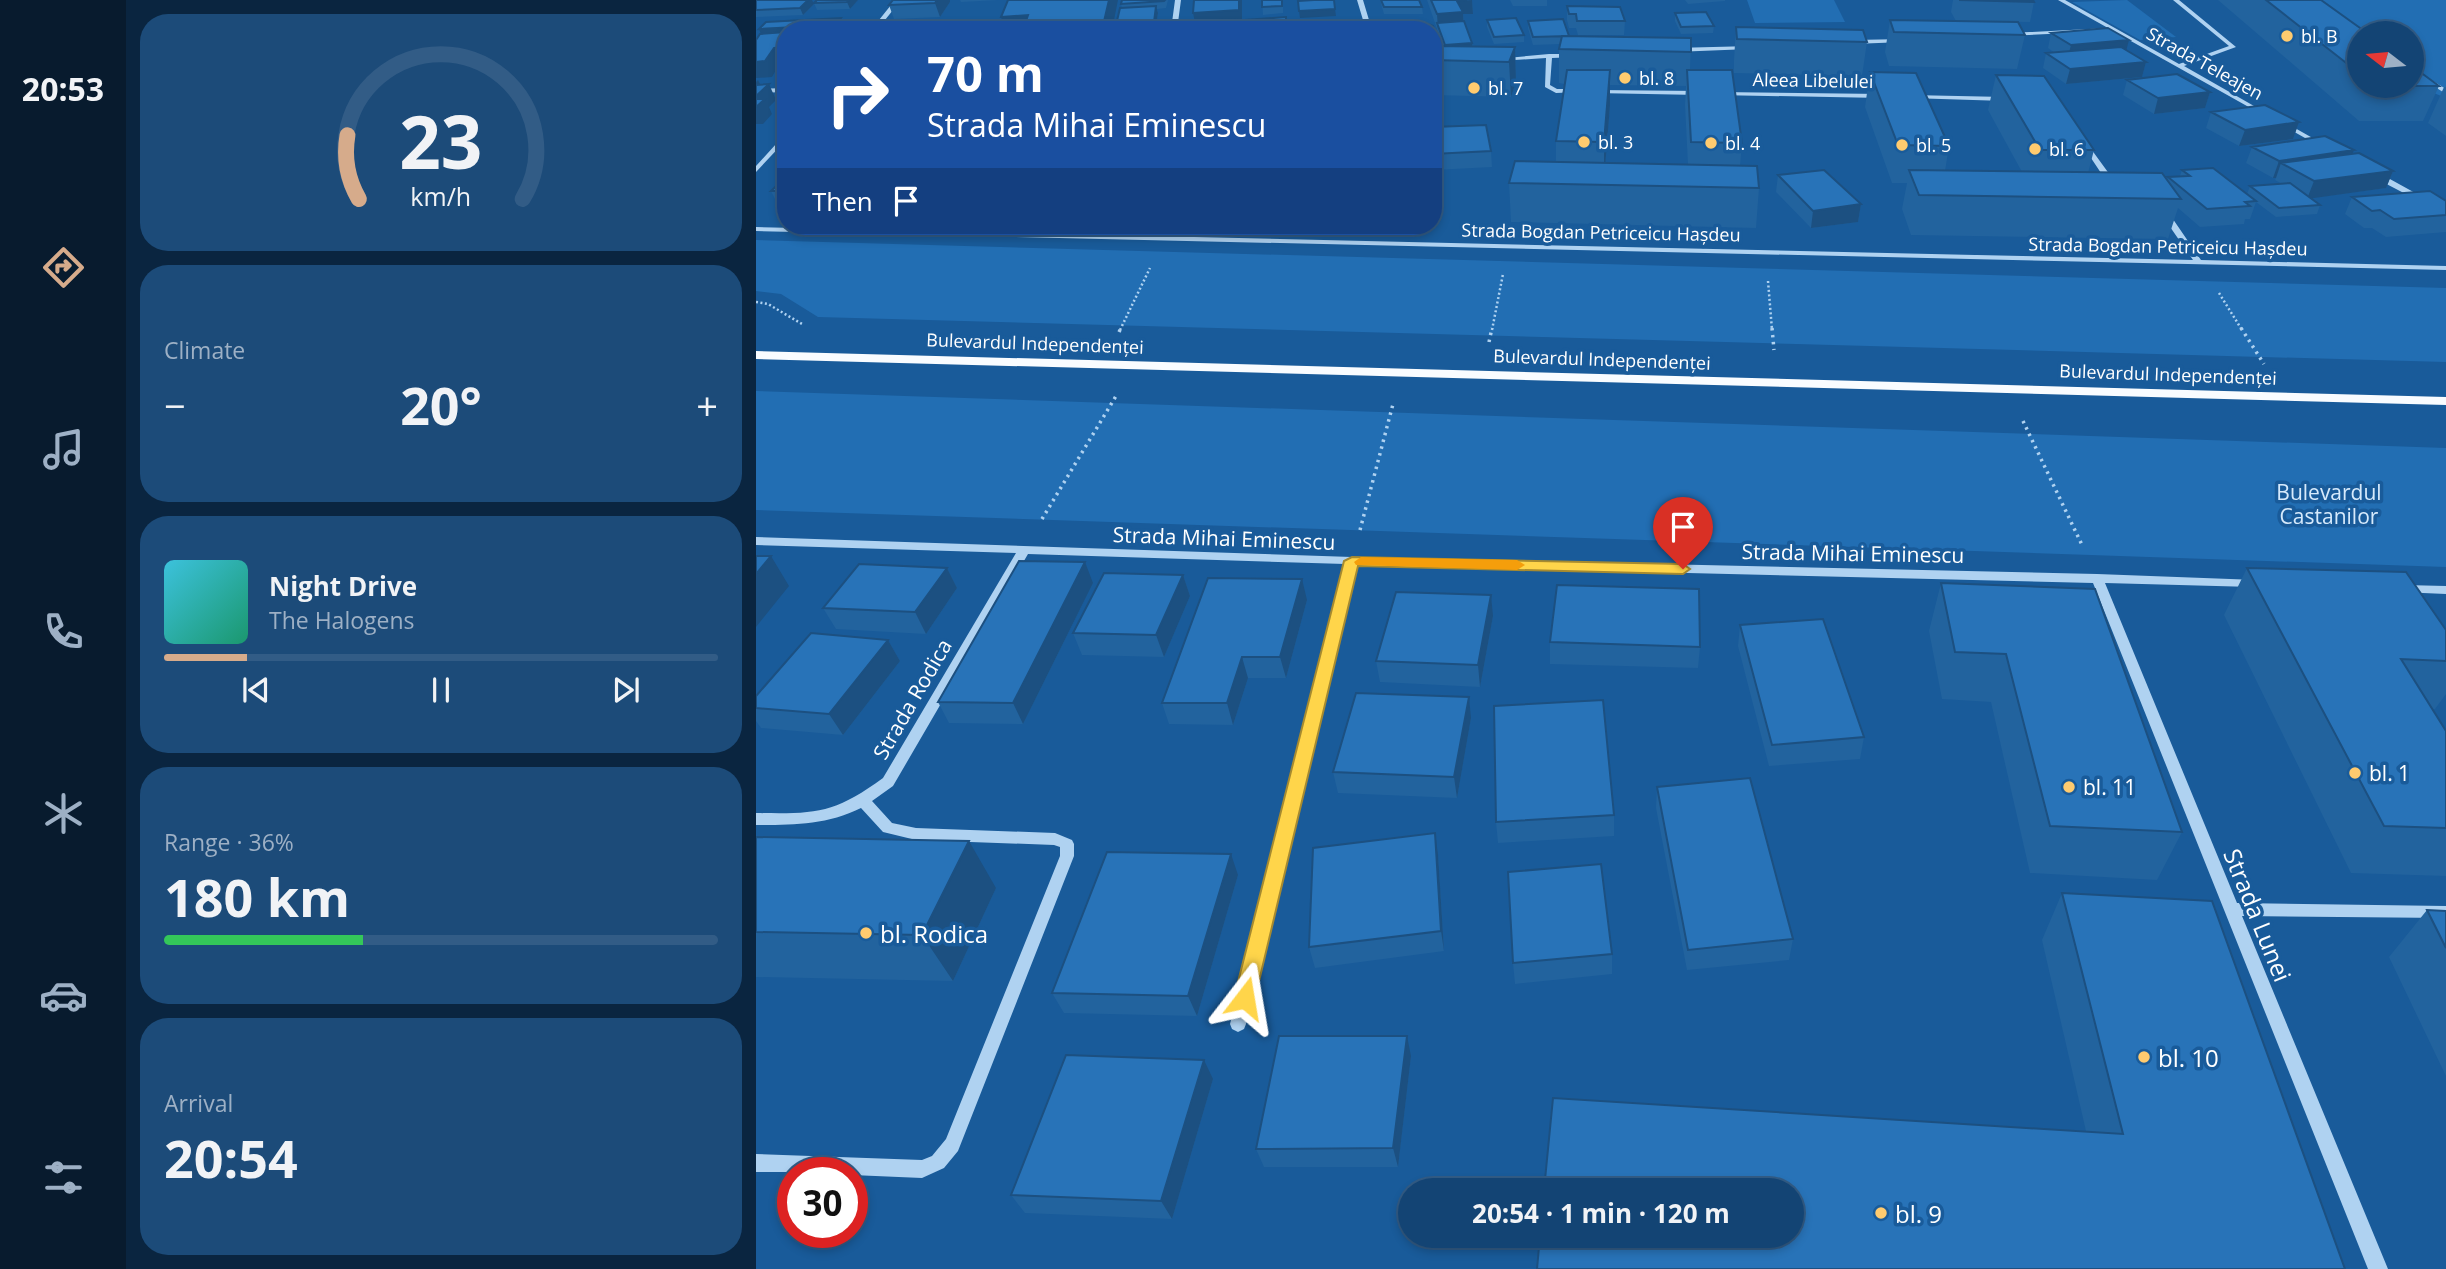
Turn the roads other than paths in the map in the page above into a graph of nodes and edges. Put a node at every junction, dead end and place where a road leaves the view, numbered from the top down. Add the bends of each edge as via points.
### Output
1 (898, 0) edge
2 (1178, 0) edge
3 (1360, 0) edge
4 (2061, 0) edge
5 (2176, 0) edge
6 (881, 21) edge
7 (1175, 21) edge
8 (1366, 21) edge
9 (2111, 30) junction
10 (1996, 35) edge
11 (1915, 39) dead end
12 (1847, 42) edge
13 (1752, 47) dead end
14 (1671, 51) edge
15 (1589, 54) dead end
16 (1549, 56) junction
17 (1485, 59) edge
18 (2178, 66) junction
19 (2424, 78) edge
20 (777, 91) edge
21 (756, 92) edge
22 (2446, 92) edge
23 (2021, 99) edge
24 (2078, 135) edge
25 (777, 146) edge
26 (2336, 153) edge
27 (756, 170) edge
28 (2373, 173) edge
29 (2117, 190) edge
30 (2151, 204) edge
31 (2446, 213) edge
32 (756, 229) edge
33 (777, 230) edge
34 (1001, 235) edge
35 (1165, 235) edge
36 (1164, 239) junction
37 (2199, 263) junction
38 (2446, 268) edge
39 (756, 355) edge
40 (2446, 401) edge
41 (756, 541) edge
42 (1024, 550) junction
43 (1352, 561) junction
44 (2097, 578) junction
45 (2261, 584) edge
46 (2396, 589) edge
47 (2446, 590) edge
48 (864, 802) junction
49 (756, 819) edge
50 (2231, 909) junction
51 (2446, 912) edge
52 (1238, 1024) dead end
53 (756, 1163) edge
54 (2378, 1269) edge

1 - 6 street
2 - 7 street
3 - 8 street
4 - 9 street, Strada Teleajen
5 - 18 street via 2233,47
9 - 10 street
9 - 18 street, Strada Teleajen
11 - 12 street
13 - 14 street
15 - 16 street
16 - 17 street
16 - 23 street, Aleea Libelulei via 1546,86 1556,91
18 - 26 street, Strada Teleajen
19 - 22 street
20 - 21 street
24 - 29 street
25 - 27 street
28 - 31 street
30 - 37 street via 2169,216
32 - 33 street, Strada Bogdan Petriceicu Hașdeu
34 - 36 street, Strada Bogdan Petriceicu Hașdeu
35 - 36 street
36 - 37 street, Strada Bogdan Petriceicu Hașdeu
37 - 38 street, Strada Bogdan Petriceicu Hașdeu
39 - 40 main road, Bulevardul Independenței
41 - 42 street, Strada Mihai Eminescu
42 - 43 street, Strada Mihai Eminescu
42 - 48 street, Strada Rodica via 888,782
43 - 44 street, Strada Mihai Eminescu
43 - 52 street
44 - 45 street, Strada Mihai Eminescu
44 - 50 street, Strada Lunei
46 - 47 street
48 - 49 street, Strada Rodica via 826,818
48 - 53 street via 888,828 916,834 1055,839 1068,844 1068,856 953,1145 938,1162 922,1169
50 - 51 street
50 - 54 street, Strada Lunei

